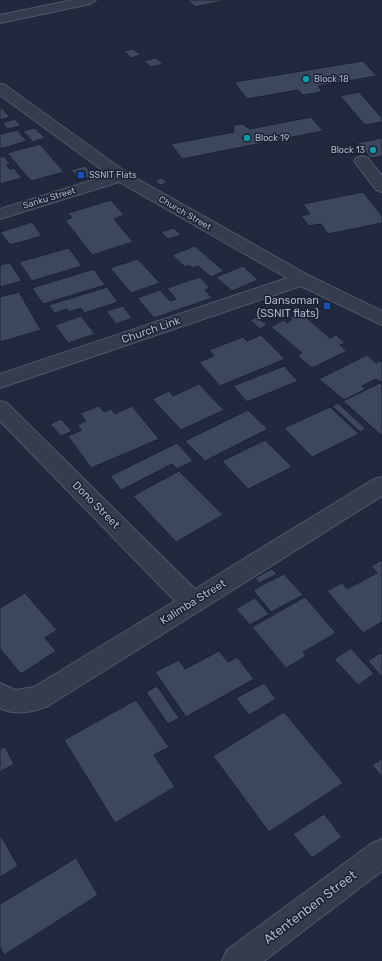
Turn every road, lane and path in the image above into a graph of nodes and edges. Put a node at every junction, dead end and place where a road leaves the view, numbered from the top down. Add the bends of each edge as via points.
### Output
1 (90, 0) edge
2 (0, 19) edge
3 (0, 88) edge
4 (362, 161) dead end
5 (121, 176) junction
6 (382, 187) edge
7 (0, 214) edge
8 (302, 279) junction
9 (382, 319) edge
10 (0, 381) edge
11 (0, 408) edge
12 (382, 485) edge
13 (192, 602) junction
14 (0, 695) edge
15 (382, 853) edge
16 (238, 961) edge

1 - 2 street
3 - 5 street, Church Street
4 - 6 street
5 - 7 street, Sanku Street
5 - 8 street, Church Street
8 - 9 street, Church Street
8 - 10 street, Church Link
11 - 13 street, Dono Street
12 - 13 street, Kalimba Street
13 - 14 street, Kalimba Street via 39,698 13,702
15 - 16 street, Atentenben Street

